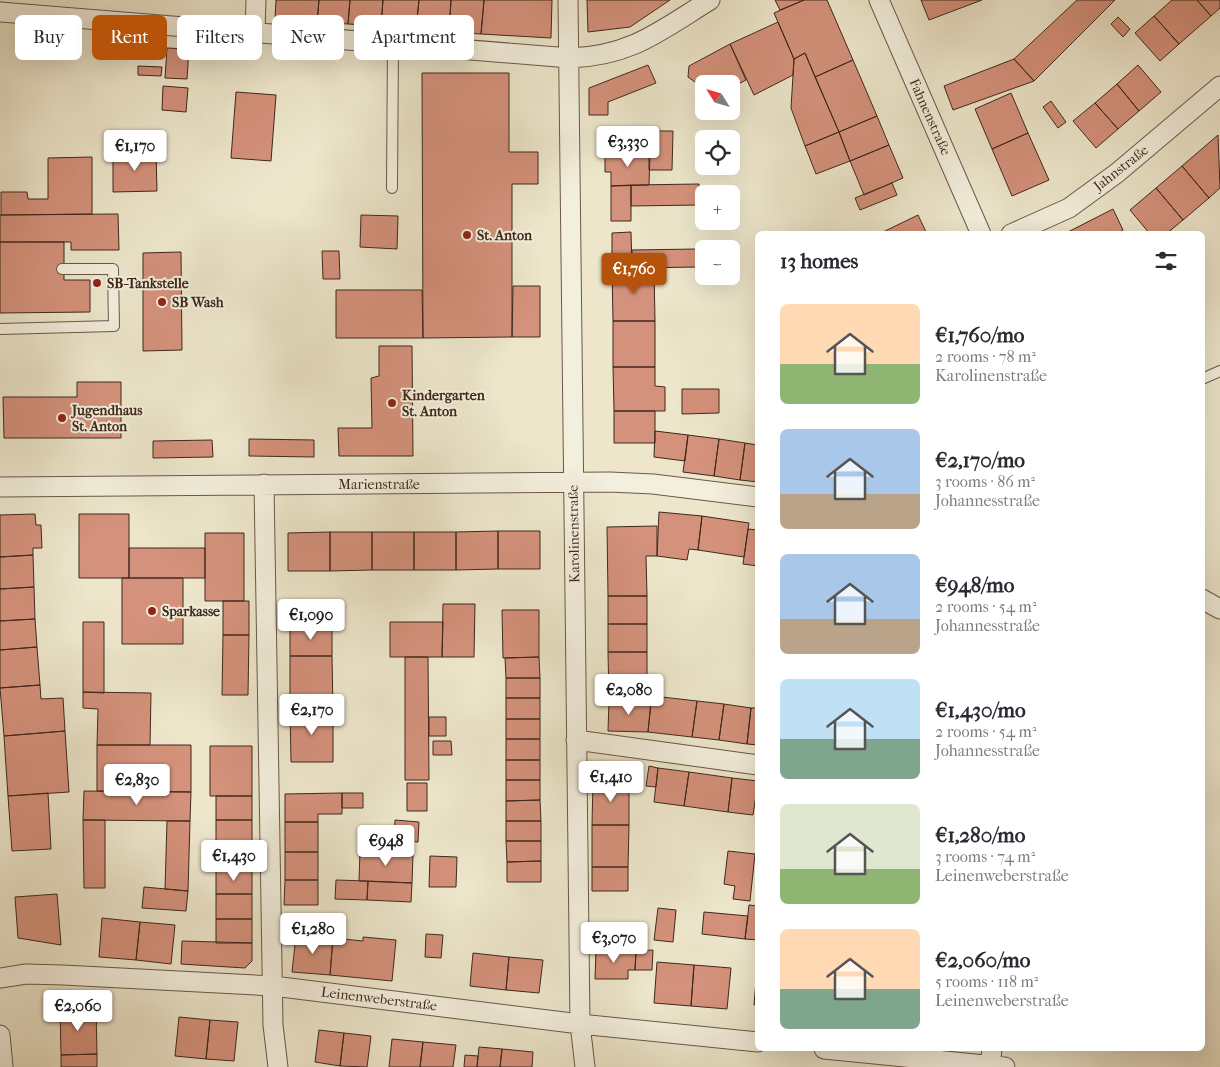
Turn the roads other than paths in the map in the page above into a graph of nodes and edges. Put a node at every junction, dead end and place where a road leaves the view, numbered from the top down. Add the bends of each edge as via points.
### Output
1 (256, 0) edge
2 (568, 0) edge
3 (710, 0) edge
4 (879, 0) edge
5 (0, 12) edge
6 (256, 15) edge
7 (177, 25) edge
8 (262, 32) edge
9 (354, 40) edge
10 (474, 50) edge
11 (570, 58) junction
12 (393, 60) edge
13 (1220, 86) edge
14 (392, 188) dead end
15 (980, 231) edge
16 (1017, 231) edge
17 (62, 269) dead end
18 (0, 329) edge
19 (1220, 371) edge
20 (1205, 378) edge
21 (264, 484) junction
22 (574, 484) junction
23 (0, 487) edge
24 (755, 496) edge
25 (1205, 601) edge
26 (1220, 609) edge
27 (576, 740) junction
28 (755, 765) edge
29 (0, 978) edge
30 (273, 986) junction
31 (580, 1024) junction
32 (0, 1034) edge
33 (755, 1042) edge
34 (850, 1051) edge
35 (994, 1062) edge
36 (2, 1067) edge
37 (278, 1067) edge
38 (585, 1067) edge

1 - 6 street
2 - 11 street, Karolinenstraße
3 - 11 street via 644,41 620,51 596,57
4 - 15 street, Fahnenstraße
5 - 7 street
8 - 9 street
10 - 11 street
11 - 22 street, Karolinenstraße
12 - 14 lane
13 - 16 street, Jahnstraße via 1117,173 1077,202
17 - 18 lane via 113,269 114,326
19 - 20 lane
21 - 22 street, Marienstraße
21 - 23 street, Marienstraße
21 - 30 street
22 - 24 street, Marienstraße via 653,484
22 - 27 street, Karolinenstraße
25 - 26 street
27 - 28 street
27 - 31 street, Karolinenstraße
29 - 30 street, Leinenweberstraße via 26,974 63,975
30 - 31 street, Leinenweberstraße
30 - 37 street
31 - 33 street, Leinenweberstraße
31 - 38 street, Karolinenstraße
32 - 36 street
34 - 35 street

